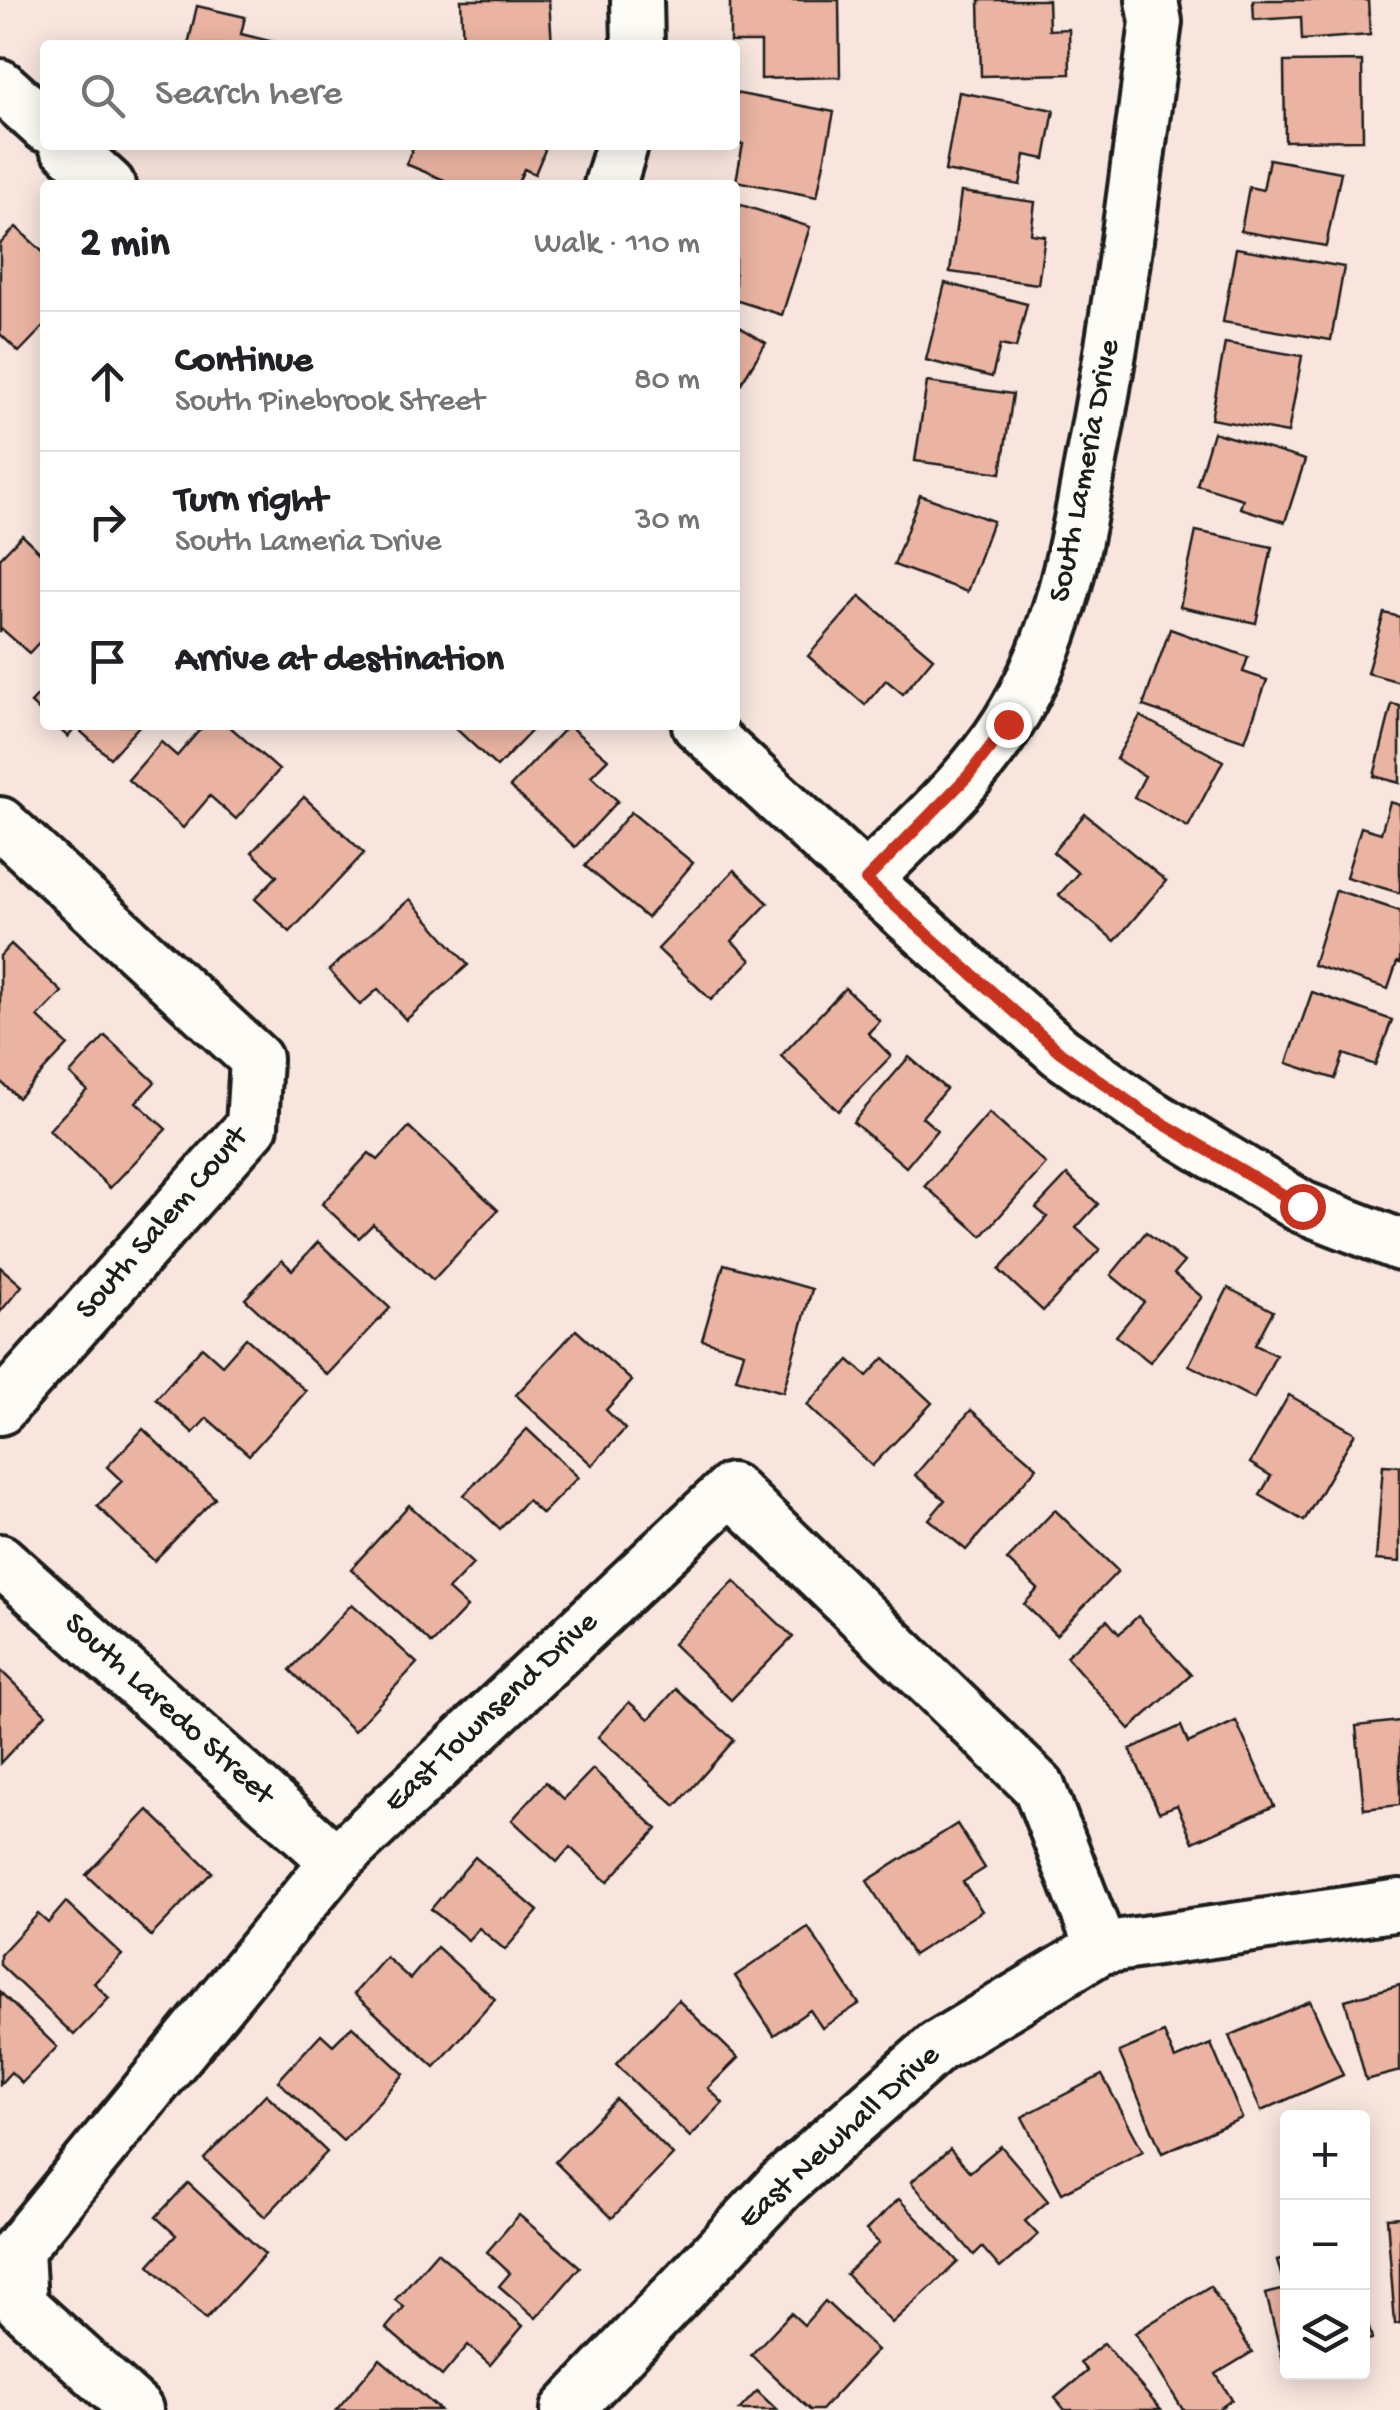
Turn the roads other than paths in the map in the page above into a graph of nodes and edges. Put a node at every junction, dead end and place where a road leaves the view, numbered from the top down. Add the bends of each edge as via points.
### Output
1 (638, 0) edge
2 (1152, 0) edge
3 (638, 40) edge
4 (0, 86) edge
5 (40, 122) edge
6 (71, 150) edge
7 (620, 150) edge
8 (104, 180) edge
9 (612, 180) edge
10 (703, 730) edge
11 (0, 824) edge
12 (866, 880) junction
13 (1400, 1245) edge
14 (0, 1409) edge
15 (0, 1560) edge
16 (336, 1860) junction
17 (1400, 1906) edge
18 (1101, 1948) junction
19 (138, 2410) edge
20 (567, 2410) edge

1 - 3 street
2 - 12 street, South Lameria Drive via 1156,22 1111,352 1066,592 1008,724 968,776
4 - 5 street
6 - 8 street
7 - 9 street
10 - 12 street
11 - 14 street, South Salem Court via 256,1059 252,1126
12 - 13 street via 1060,1052 1142,1111 1302,1206
15 - 16 street, South Laredo Street
16 - 18 street, East Townsend Drive via 731,1488 1039,1787
16 - 19 street, East Townsend Drive via 18,2249 21,2305
17 - 18 street, East Newhall Drive
18 - 20 street, East Newhall Drive via 936,2048 780,2185

